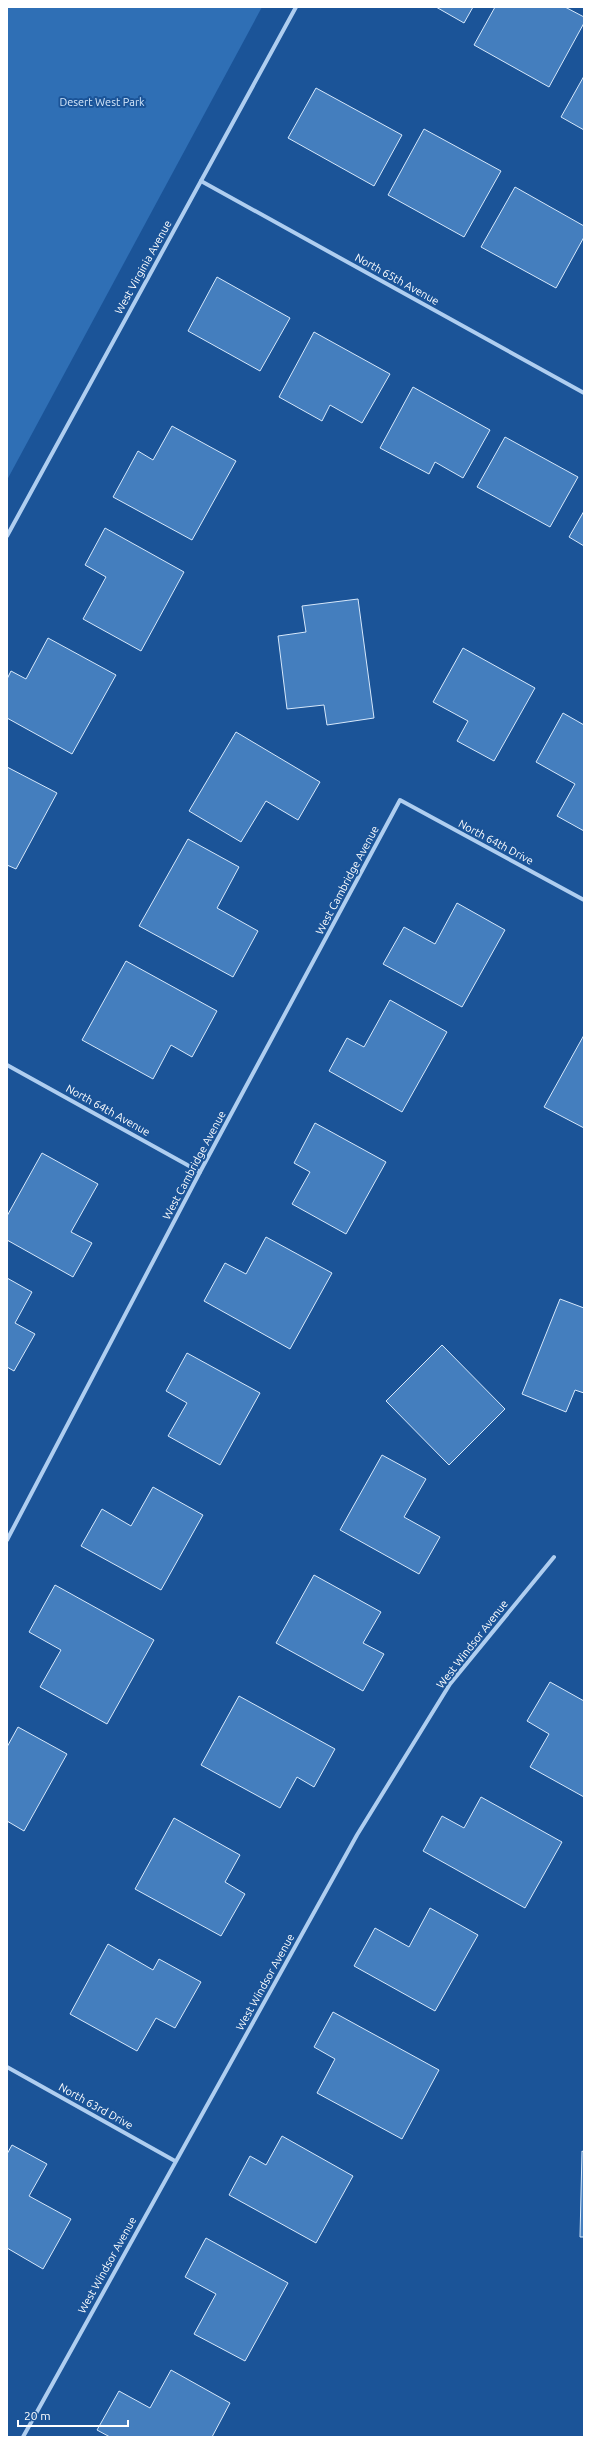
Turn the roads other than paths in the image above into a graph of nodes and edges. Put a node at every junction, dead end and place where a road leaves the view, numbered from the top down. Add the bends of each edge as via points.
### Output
1 (296, 7) edge
2 (201, 181) junction
3 (584, 393) edge
4 (7, 536) edge
5 (400, 800) joint
6 (584, 900) edge
7 (7, 1065) edge
8 (200, 1172) junction
9 (7, 1540) edge
10 (554, 1557) dead end
11 (7, 2067) edge
12 (175, 2161) junction
13 (23, 2437) edge

1 - 2 street, West Virginia Avenue
2 - 3 street, North 65th Avenue
2 - 4 street, West Virginia Avenue
5 - 6 street, North 64th Drive
5 - 8 street, West Cambridge Avenue
7 - 8 street, North 64th Avenue
8 - 9 street, West Cambridge Avenue
10 - 12 street, West Windsor Avenue via 450,1684 357,1835
11 - 12 street, North 63rd Drive
12 - 13 street, West Windsor Avenue

